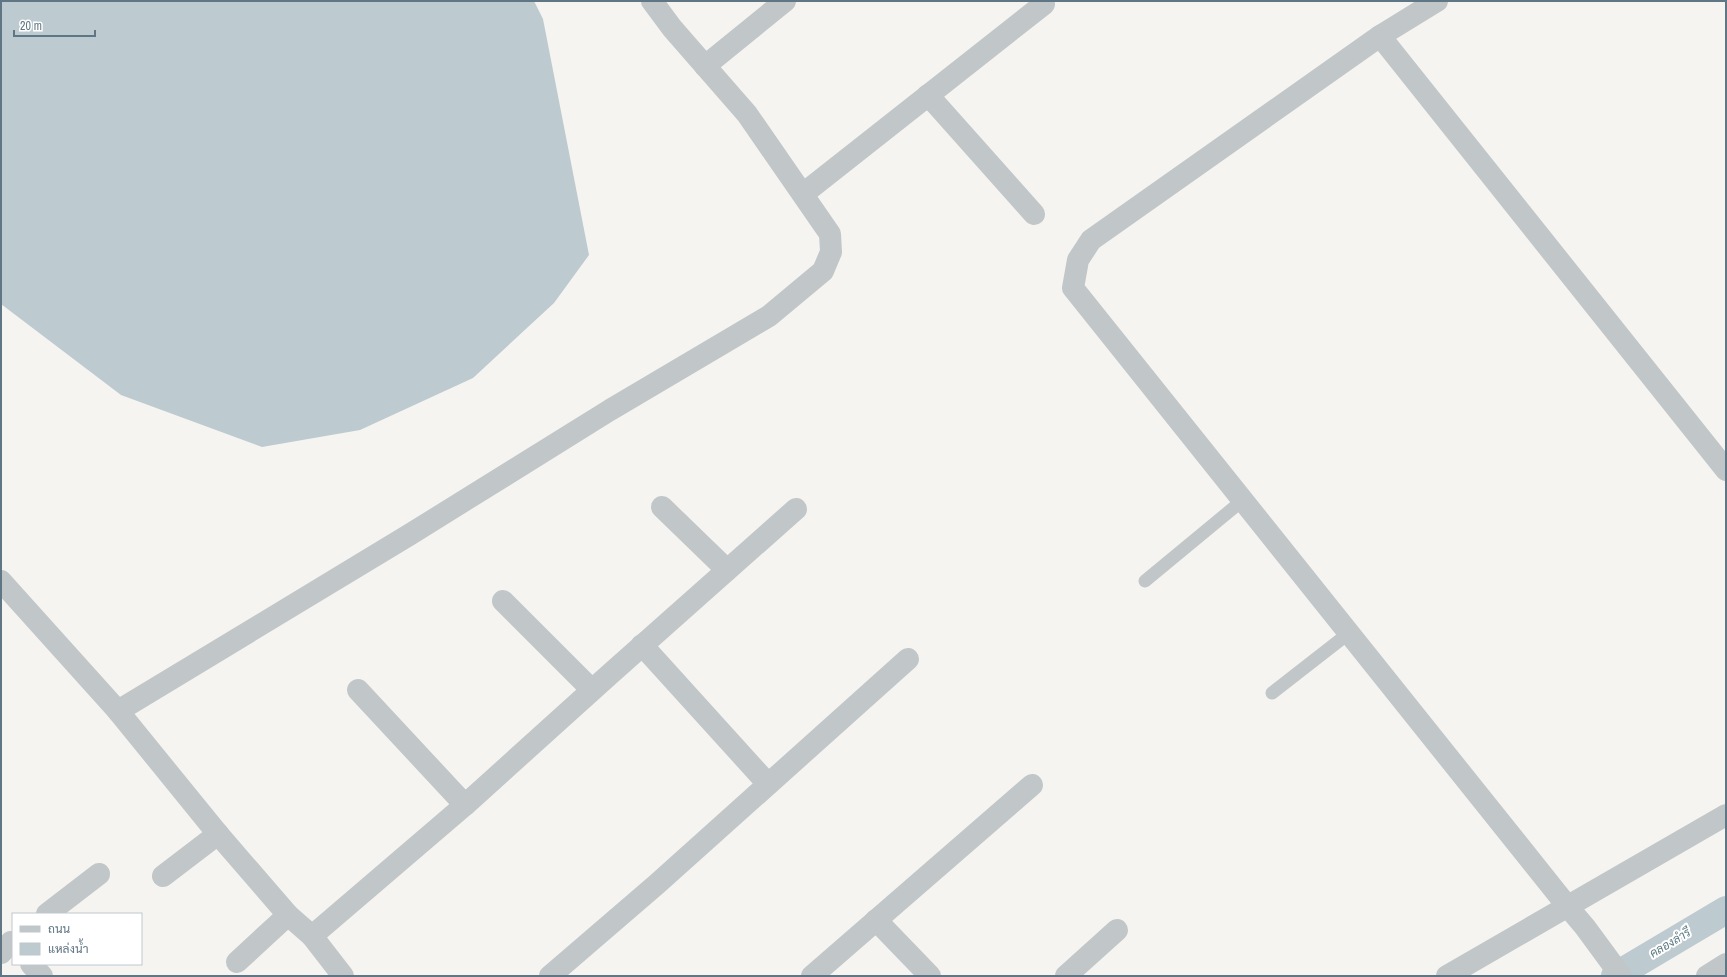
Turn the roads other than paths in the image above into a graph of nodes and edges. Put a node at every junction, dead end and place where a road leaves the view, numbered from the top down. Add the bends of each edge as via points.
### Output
1 (652, 1) edge
2 (785, 1) edge
3 (1429, 3) edge
4 (1044, 4) dead end
5 (1380, 36) junction
6 (705, 66) junction
7 (928, 95) junction
8 (803, 194) junction
9 (1034, 214) dead end
10 (1726, 470) edge
11 (1243, 500) junction
12 (662, 507) dead end
13 (796, 510) dead end
14 (727, 570) junction
15 (1145, 580) dead end
16 (1, 581) edge
17 (503, 601) dead end
18 (1349, 633) junction
19 (642, 645) junction
20 (908, 659) dead end
21 (358, 690) dead end
22 (592, 690) junction
23 (1272, 693) dead end
24 (118, 711) junction
25 (768, 784) junction
26 (1032, 785) dead end
27 (465, 805) junction
28 (1726, 815) edge
29 (218, 834) junction
30 (99, 874) dead end
31 (163, 876) dead end
32 (1568, 908) junction
33 (48, 913) edge
34 (288, 915) junction
35 (876, 920) junction
36 (1117, 930) dead end
37 (312, 936) junction
38 (237, 962) dead end
39 (1726, 964) edge
40 (32, 965) edge
41 (42, 976) edge
42 (343, 976) edge
43 (550, 976) edge
44 (812, 976) edge
45 (930, 976) edge
46 (1066, 976) edge
47 (1447, 976) edge
48 (1621, 976) edge
49 (1707, 976) edge

1 - 6 street
2 - 6 street
3 - 5 street
4 - 7 street
5 - 10 street
5 - 11 street via 1091,240 1078,260 1073,288
6 - 8 street via 747,114
7 - 8 street
7 - 9 street
8 - 24 street via 830,234 831,252 823,271 769,316 610,410 382,552
11 - 15 lane
11 - 18 street
12 - 14 street
13 - 14 street
14 - 19 street
16 - 24 street
17 - 22 street
18 - 23 lane
18 - 32 street
19 - 22 street
19 - 25 street
20 - 25 street
21 - 27 street
22 - 27 street
24 - 29 street
25 - 43 street
26 - 35 street
27 - 37 street
28 - 32 street
29 - 31 street
29 - 34 street
30 - 33 street
32 - 47 street
32 - 48 street
34 - 37 street
34 - 38 street
35 - 44 street
35 - 45 street
36 - 46 street
37 - 42 street
39 - 49 street
40 - 41 street

